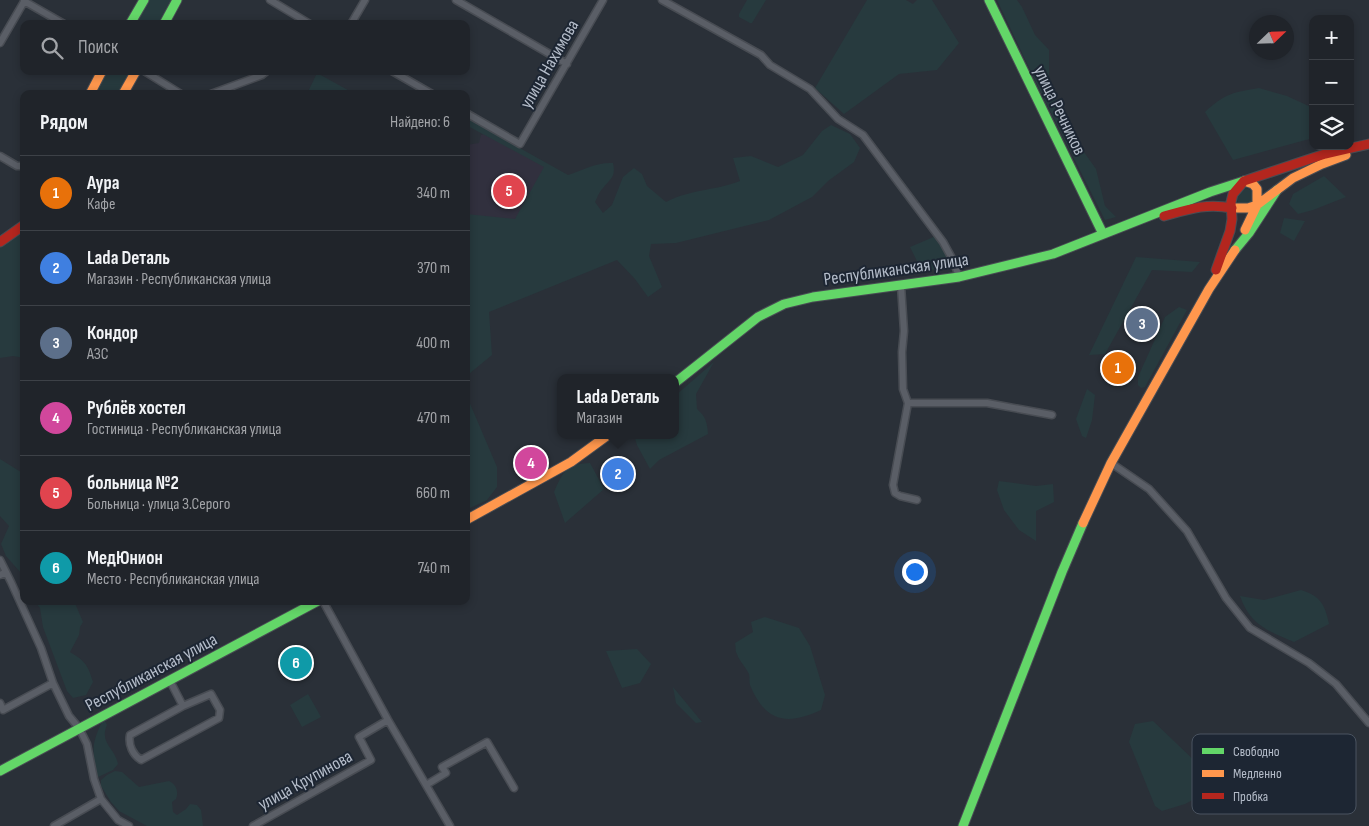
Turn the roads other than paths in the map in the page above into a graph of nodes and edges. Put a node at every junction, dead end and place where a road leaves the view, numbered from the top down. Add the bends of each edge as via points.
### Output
1 (24, 0) edge
2 (144, 0) edge
3 (177, 0) edge
4 (270, 0) edge
5 (365, 0) edge
6 (456, 0) edge
7 (604, 0) edge
8 (662, 0) edge
9 (989, 0) edge
10 (57, 20) edge
11 (132, 20) edge
12 (166, 20) edge
13 (299, 20) edge
14 (353, 20) edge
15 (0, 43) edge
16 (567, 64) junction
17 (100, 75) edge
18 (134, 75) edge
19 (150, 75) edge
20 (262, 75) edge
21 (399, 75) edge
22 (92, 90) edge
23 (125, 90) edge
24 (175, 90) edge
25 (222, 90) edge
26 (425, 90) edge
27 (470, 115) edge
28 (1369, 145) edge
29 (0, 156) edge
30 (20, 166) edge
31 (1244, 181) junction
32 (1277, 190) junction
33 (1257, 205) junction
34 (1227, 208) junction
35 (1139, 221) junction
36 (20, 229) edge
37 (1103, 234) junction
38 (0, 242) edge
39 (1233, 253) junction
40 (959, 277) junction
41 (901, 286) junction
42 (1209, 289) junction
43 (679, 380) edge
44 (908, 403) junction
45 (1052, 414) dead end
46 (603, 439) edge
47 (1111, 463) junction
48 (917, 500) dead end
49 (470, 518) edge
50 (0, 560) edge
51 (3, 573) edge
52 (311, 605) edge
53 (325, 605) edge
54 (170, 681) junction
55 (52, 683) junction
56 (0, 703) edge
57 (183, 706) junction
58 (388, 720) junction
59 (1369, 723) edge
60 (79, 728) junction
61 (0, 771) edge
62 (426, 785) junction
63 (514, 788) dead end
64 (101, 799) junction
65 (54, 826) edge
66 (129, 826) edge
67 (252, 826) edge
68 (450, 826) edge
69 (963, 826) edge

1 - 10 street
1 - 15 street
2 - 11 street
3 - 12 street
4 - 13 street
5 - 14 street
6 - 16 street
7 - 16 street, улица Нахимова
8 - 40 street via 761,55 770,65 810,89 838,118 863,135 943,242
9 - 37 street, улица Речников
16 - 27 street, улица Нахимова via 520,144
17 - 22 street
18 - 23 street
19 - 24 street
20 - 25 street
21 - 26 street
28 - 31 street via 1325,154
28 - 32 street via 1293,178
29 - 30 street
31 - 33 street via 1257,188
31 - 34 street
31 - 35 street
32 - 33 street
32 - 39 street
33 - 34 street
33 - 39 street
34 - 35 street via 1215,205
34 - 42 street via 1232,220
35 - 37 street, Республиканская улица
36 - 38 street
37 - 40 street, Республиканская улица via 1053,254
39 - 42 street
40 - 41 street, Республиканская улица
41 - 43 street, Республиканская улица via 813,297 784,304 758,317
41 - 44 street via 904,390
42 - 47 street
44 - 45 street via 987,403
44 - 48 street via 893,486 900,496
46 - 49 street via 571,462
47 - 59 street via 1149,489 1187,531 1226,598 1250,628 1309,663 1336,684
47 - 69 street via 1062,572
50 - 51 street
51 - 55 street via 41,648
52 - 54 street, Республиканская улица
53 - 58 street
54 - 57 street
54 - 60 street, Республиканская улица
55 - 56 street via 3,710
55 - 60 street via 68,716
57 - 57 street via 130,735 128,742 136,757 141,760 219,718 220,710 211,694
58 - 62 street
58 - 67 street, улица Крупинова via 359,737 372,760
60 - 61 street, Республиканская улица
60 - 64 street via 87,744
62 - 63 street via 446,773 442,767 487,742
62 - 68 street
64 - 65 street
64 - 66 street via 118,820

